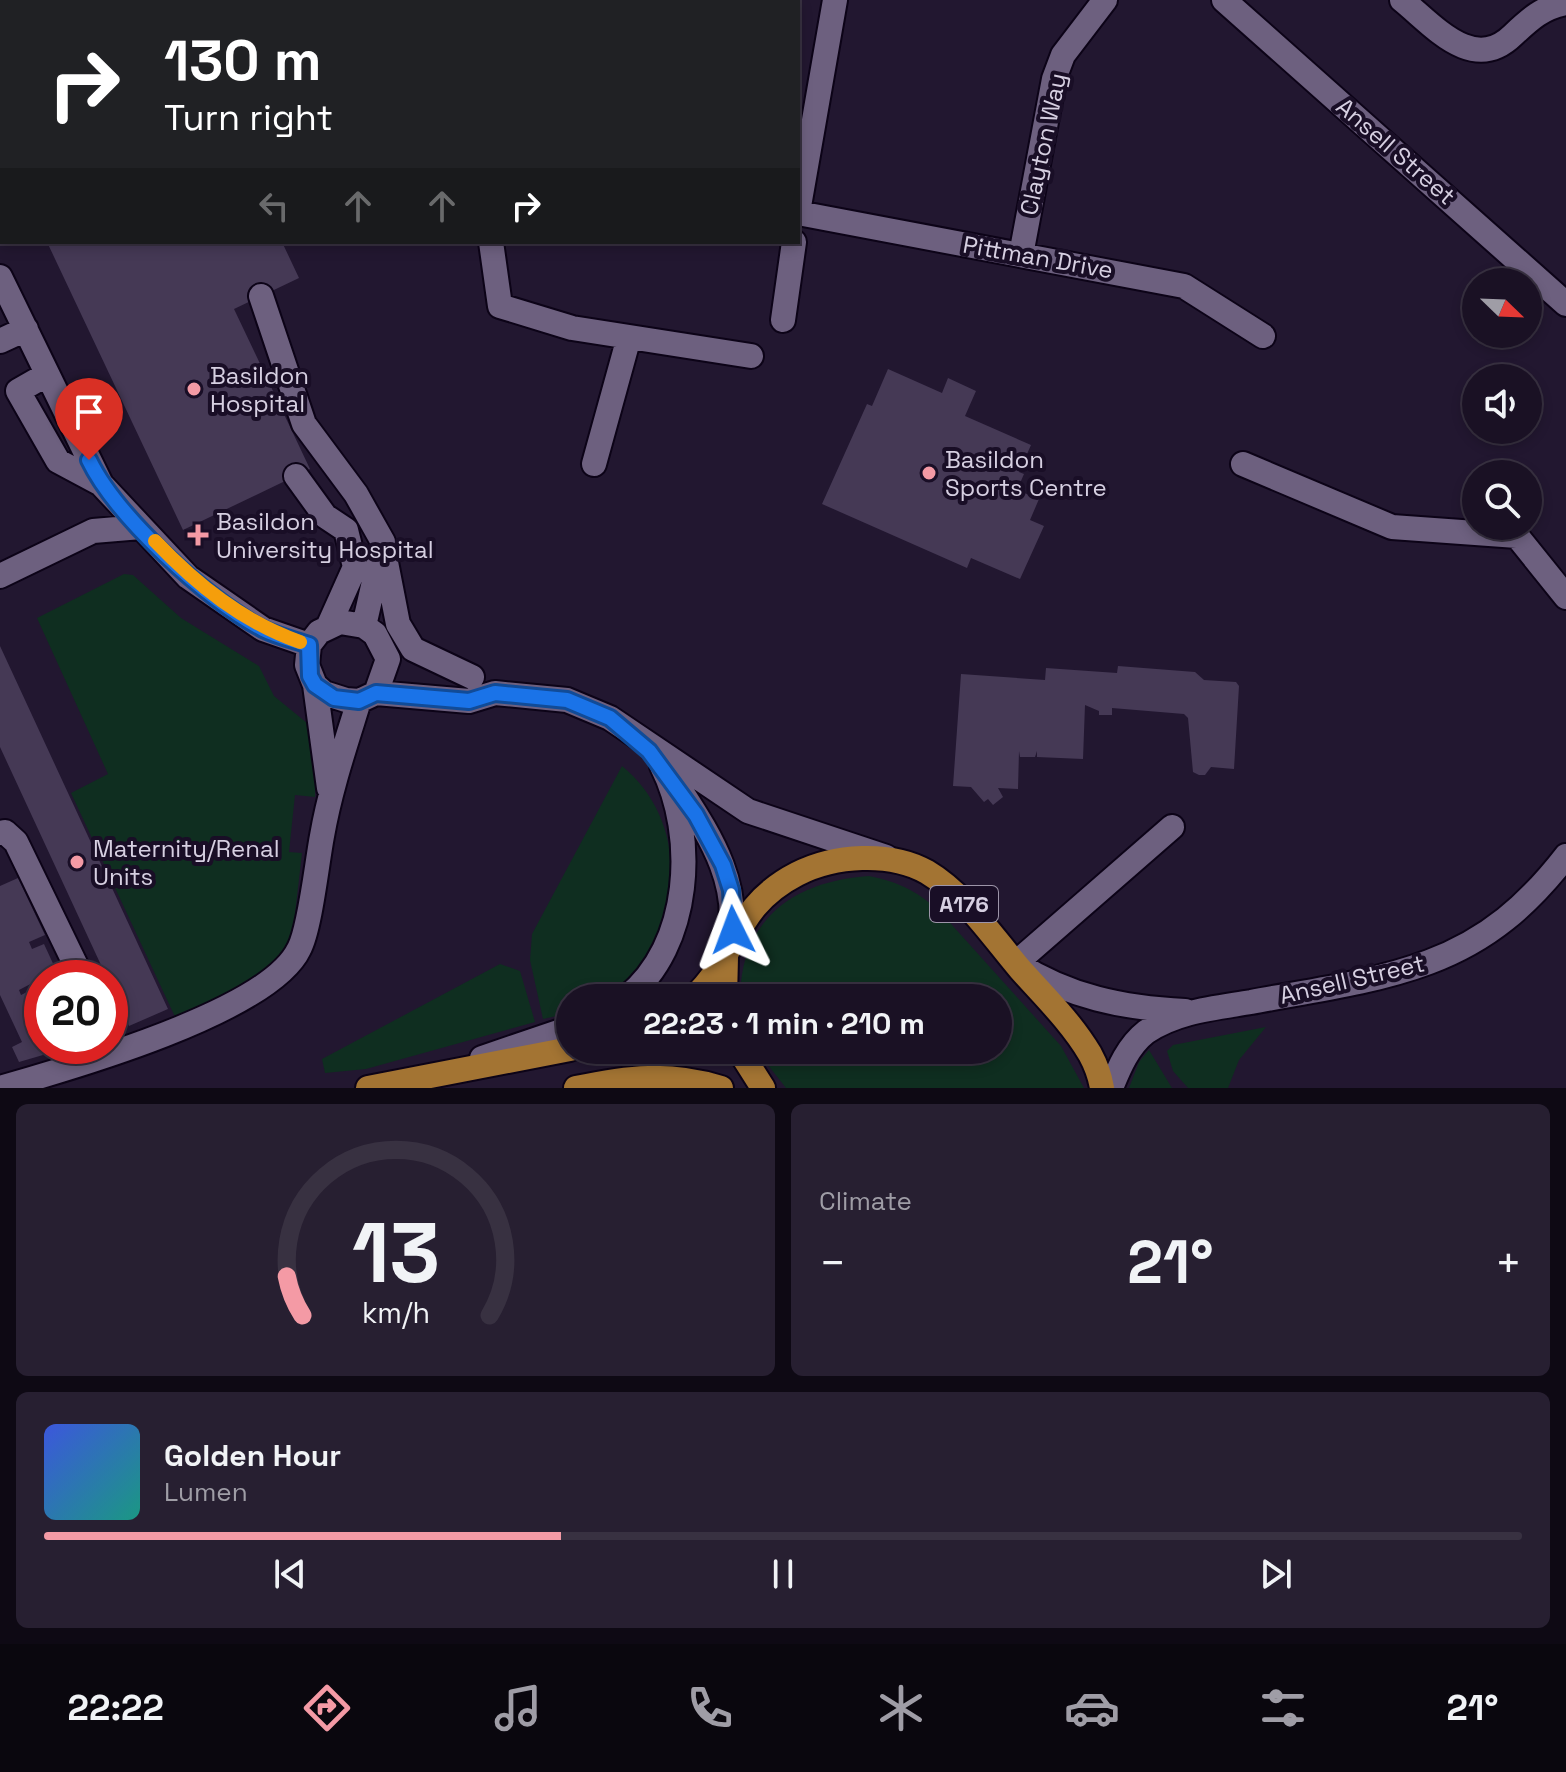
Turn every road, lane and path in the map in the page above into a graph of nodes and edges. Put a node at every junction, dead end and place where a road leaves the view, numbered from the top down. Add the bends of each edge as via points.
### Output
1 (835, 0) edge
2 (1105, 0) edge
3 (1402, 0) edge
4 (1234, 3) edge
5 (1566, 3) edge
6 (806, 111) edge
7 (800, 188) edge
8 (800, 213) edge
9 (491, 244) edge
10 (794, 244) edge
11 (1021, 255) junction
12 (0, 277) edge
13 (261, 296) dead end
14 (1566, 304) edge
15 (783, 320) dead end
16 (26, 329) junction
17 (1263, 336) dead end
18 (629, 337) junction
19 (0, 341) edge
20 (751, 356) dead end
21 (594, 464) dead end
22 (1243, 464) dead end
23 (296, 476) dead end
24 (141, 527) junction
25 (383, 542) junction
26 (0, 576) edge
27 (1566, 597) edge
28 (329, 625) junction
29 (364, 626) junction
30 (309, 645) junction
31 (388, 659) junction
32 (472, 677) junction
33 (315, 685) junction
34 (495, 693) junction
35 (368, 697) junction
36 (628, 731) junction
37 (662, 766) junction
38 (330, 795) junction
39 (1172, 827) dead end
40 (0, 833) edge
41 (1566, 856) edge
42 (899, 861) junction
43 (728, 947) junction
44 (73, 960) edge
45 (1016, 963) junction
46 (638, 984) edge
47 (705, 984) edge
48 (724, 984) edge
49 (1195, 1011) junction
50 (556, 1033) edge
51 (128, 1038) edge
52 (556, 1052) edge
53 (62, 1064) edge
54 (748, 1064) edge
55 (439, 1073) junction
56 (0, 1088) edge
57 (368, 1088) edge
58 (576, 1088) edge
59 (721, 1088) edge
60 (763, 1088) edge
61 (1102, 1088) edge
62 (1111, 1088) edge

1 - 6 street
2 - 11 street, Clayton Way via 1063,55 1054,79
3 - 5 street via 1464,48 1494,49 1531,17
4 - 14 street, Ansell Street
6 - 7 street
8 - 11 street, Pittman Drive
9 - 18 street via 500,306 572,328
10 - 15 street
11 - 17 street, Pittman Drive via 1184,286
12 - 16 street
13 - 25 street via 304,424 356,494
16 - 19 street
16 - 24 street via 101,484
18 - 20 street
18 - 21 street
22 - 27 street via 1392,527 1517,536
23 - 28 street via 325,516 346,530 355,567
24 - 26 street via 93,531
24 - 30 street via 188,577 263,629
25 - 29 street
25 - 32 street via 398,624 413,649
28 - 29 street
28 - 30 street
29 - 31 street via 375,634
30 - 33 street via 307,665
31 - 32 street
31 - 35 street
32 - 34 street
33 - 35 street via 334,698
33 - 38 street
34 - 35 street via 469,701
34 - 36 street via 567,700 592,708
35 - 38 street
36 - 37 street
36 - 42 street via 748,811
37 - 43 street via 723,865 734,911
37 - 46 street via 681,819 686,850 683,882 666,942
38 - 51 street via 300,949 278,978
39 - 45 street
40 - 44 street via 16,842
41 - 49 street, Ansell Street via 1536,895 1497,928 1430,962
42 - 43 main road, A176 via 869,858 800,872 751,909
42 - 45 main road, A176 via 946,886
43 - 47 main road, A176
43 - 48 main road, A176
45 - 49 street via 1066,991 1099,1001
45 - 61 main road, A176 via 1077,1034
49 - 62 street via 1144,1034 1129,1049
50 - 55 street
52 - 55 main road
53 - 56 street
54 - 60 main road
55 - 57 main road
58 - 59 main road via 640,1076

